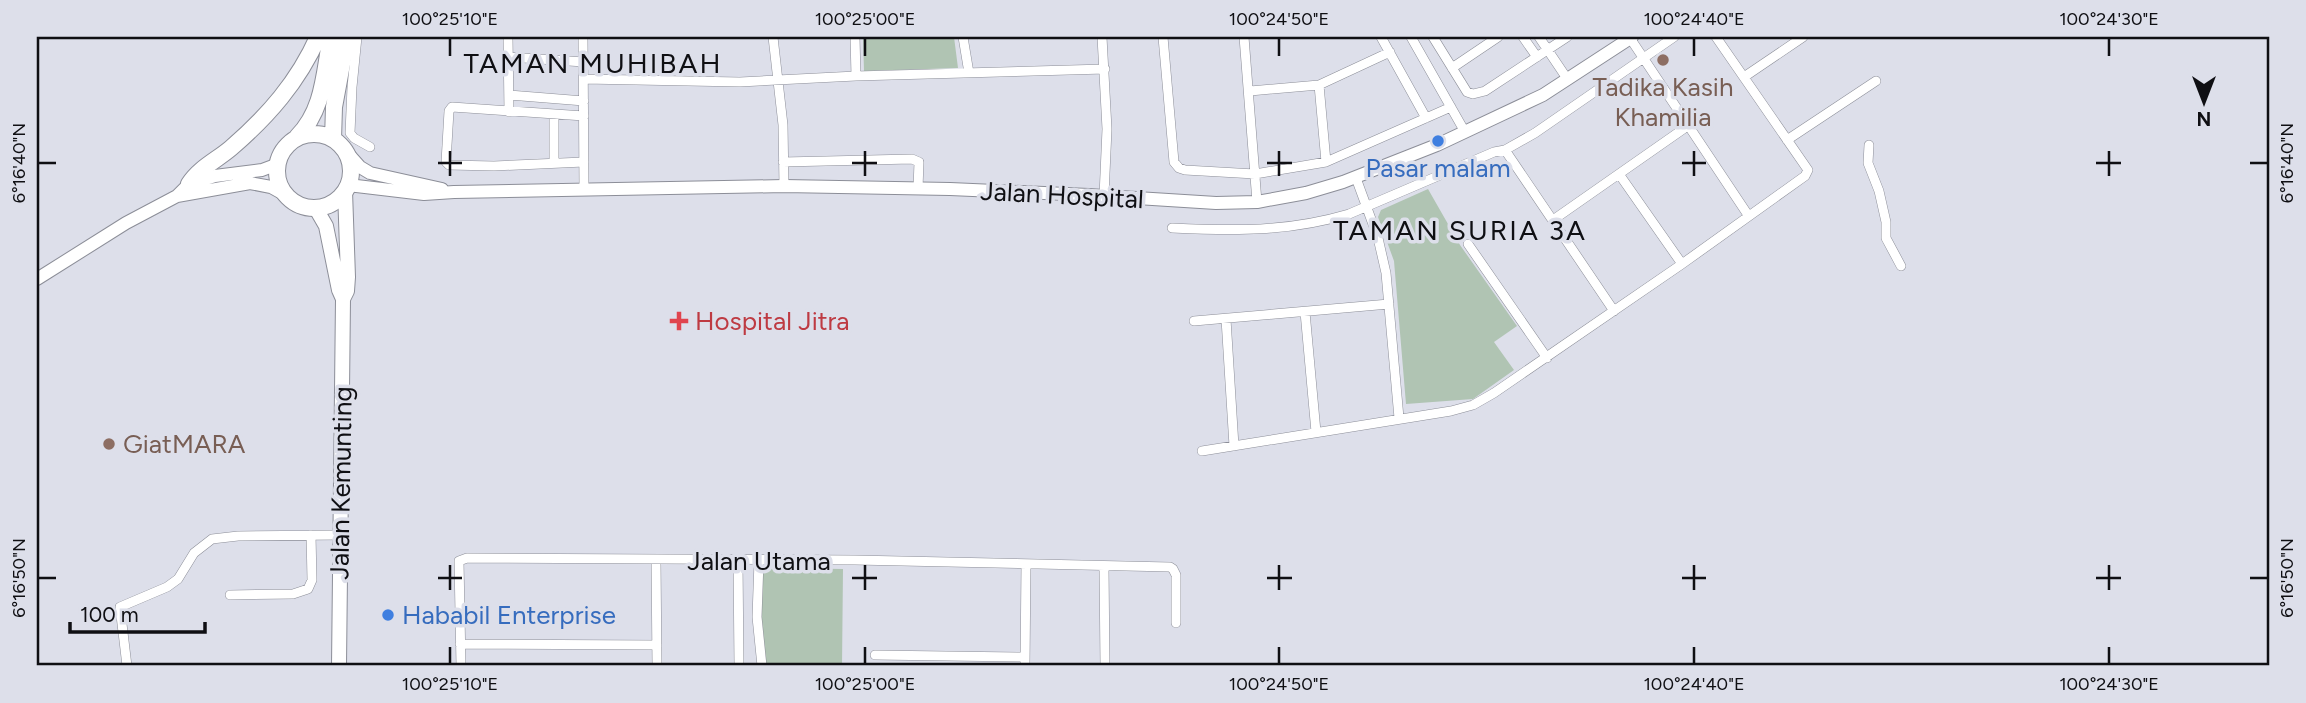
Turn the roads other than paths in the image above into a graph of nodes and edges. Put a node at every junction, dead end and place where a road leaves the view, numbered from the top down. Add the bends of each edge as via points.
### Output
1 (318, 37) edge
2 (331, 37) edge
3 (346, 37) edge
4 (357, 37) edge
5 (508, 37) edge
6 (583, 37) edge
7 (773, 37) edge
8 (855, 37) edge
9 (963, 37) edge
10 (1102, 37) edge
11 (1163, 37) edge
12 (1244, 37) edge
13 (1381, 37) edge
14 (1411, 37) edge
15 (1433, 37) edge
16 (1498, 37) edge
17 (1522, 37) edge
18 (1539, 37) edge
19 (1567, 37) edge
20 (1631, 37) edge
21 (1674, 37) edge
22 (1716, 37) edge
23 (1803, 37) edge
24 (1548, 50) junction
25 (1390, 52) junction
26 (508, 57) junction
27 (1537, 57) junction
28 (1643, 57) junction
29 (584, 62) junction
30 (1452, 68) junction
31 (1105, 69) junction
32 (969, 73) junction
33 (856, 76) junction
34 (1744, 77) junction
35 (584, 79) junction
36 (1568, 80) junction
37 (779, 81) junction
38 (1877, 81) dead end
39 (1318, 85) junction
40 (1250, 91) junction
41 (509, 95) junction
42 (584, 101) junction
43 (1451, 107) junction
44 (509, 112) junction
45 (554, 115) junction
46 (584, 116) junction
47 (1426, 118) junction
48 (1689, 125) junction
49 (1465, 132) junction
50 (295, 139) junction
51 (1787, 140) junction
52 (338, 143) junction
53 (1869, 145) dead end
54 (370, 147) dead end
55 (1505, 150) junction
56 (584, 162) junction
57 (783, 162) junction
58 (1326, 162) junction
59 (554, 163) junction
60 (278, 164) junction
61 (1255, 174) junction
62 (1619, 174) junction
63 (1356, 178) junction
64 (189, 184) junction
65 (783, 186) junction
66 (347, 188) junction
67 (918, 188) junction
68 (584, 190) junction
69 (454, 192) junction
70 (177, 196) junction
71 (1104, 196) junction
72 (289, 197) junction
73 (1257, 202) junction
74 (315, 207) junction
75 (1367, 207) junction
76 (1748, 215) junction
77 (1553, 220) junction
78 (1172, 228) dead end
79 (1468, 244) dead end
80 (1682, 264) junction
81 (1901, 265) dead end
82 (37, 279) edge
83 (343, 299) junction
84 (1388, 304) junction
85 (1614, 311) junction
86 (1305, 312) junction
87 (1226, 319) junction
88 (1194, 321) dead end
89 (1547, 358) junction
90 (1399, 418) junction
91 (1316, 432) junction
92 (1234, 446) junction
93 (1202, 451) dead end
94 (311, 535) junction
95 (341, 535) junction
96 (656, 561) junction
97 (738, 561) junction
98 (759, 561) junction
99 (1026, 564) junction
100 (1104, 567) junction
101 (230, 595) dead end
102 (739, 616) junction
103 (757, 617) junction
104 (1176, 623) dead end
105 (460, 643) junction
106 (657, 645) junction
107 (875, 655) dead end
108 (1025, 662) edge
109 (127, 666) edge
110 (339, 666) edge
111 (461, 666) edge
112 (657, 666) edge
113 (739, 666) edge
114 (762, 666) edge
115 (1105, 666) edge

1 - 64 highway via 295,80 270,112
2 - 50 highway via 317,108
3 - 52 highway via 334,107
4 - 54 street via 350,133
5 - 26 street
6 - 29 street
7 - 37 street
8 - 33 street
9 - 32 street
10 - 31 street
11 - 61 street via 1176,165 1201,172
12 - 40 street
13 - 25 street
14 - 43 street
15 - 30 street
16 - 30 street
17 - 27 street
18 - 24 street
19 - 24 street
20 - 28 street
20 - 36 street, Jalan Hospital
21 - 28 street
22 - 34 street
23 - 34 street
24 - 27 street
24 - 36 street
25 - 39 street
25 - 47 street
26 - 29 street
26 - 41 street
27 - 30 street via 1478,94 1467,92
28 - 48 street
28 - 55 street
29 - 35 street
31 - 32 street
31 - 71 street
32 - 33 street
33 - 37 street
34 - 51 street
35 - 37 street
35 - 42 street
36 - 49 street, Jalan Hospital
37 - 57 street
38 - 51 street
39 - 40 street
39 - 58 street
40 - 61 street
41 - 42 street
41 - 44 street
42 - 46 street
43 - 47 street
43 - 49 street
44 - 45 street
44 - 59 street via 456,107 449,111 447,164
45 - 46 street
45 - 59 street
46 - 56 street
47 - 58 street
48 - 62 street
48 - 76 street
49 - 63 street, Jalan Hospital
50 - 52 highway via 318,134
50 - 60 highway
51 - 76 street via 1808,173
52 - 66 highway via 351,166
52 - 69 street, Jalan Hospital via 370,173
53 - 81 street via 1868,163 1880,191 1886,238
55 - 75 street
55 - 77 street
56 - 59 street
56 - 68 street
57 - 65 street
57 - 67 street via 912,159 919,162
58 - 61 street
60 - 64 street
60 - 72 highway via 279,182
61 - 73 street
62 - 77 street
62 - 80 street
63 - 73 street, Jalan Hospital
63 - 75 street
64 - 70 street
65 - 67 street, Jalan Hospital
65 - 68 street, Jalan Hospital
66 - 69 street, Jalan Hospital
66 - 74 highway via 332,203
66 - 83 main road, Jalan Kemunting via 348,277
67 - 71 street, Jalan Hospital
68 - 69 street, Jalan Hospital
70 - 72 street via 250,183
70 - 82 street
71 - 73 street, Jalan Hospital
72 - 74 highway
74 - 83 main road, Jalan Kemunting via 326,226
75 - 78 street via 1325,221 1274,229
75 - 84 street via 1381,250
76 - 80 street
77 - 85 street
79 - 89 street
80 - 85 street
83 - 95 main road, Jalan Kemunting
84 - 86 street
84 - 90 street
85 - 89 street
86 - 87 street
86 - 91 street
87 - 88 street
87 - 92 street
89 - 90 street via 1473,405
90 - 91 street
91 - 92 street
92 - 93 street
94 - 95 street
94 - 101 street via 308,589 293,594
94 - 109 street via 238,536 205,543 178,579 120,607
95 - 110 main road, Jalan Kemunting
96 - 97 street, Jalan Utama
96 - 105 street, Jalan Utama via 459,561
96 - 106 street
97 - 98 street, Jalan Utama
97 - 102 street
98 - 99 street, Jalan Utama
98 - 103 street
99 - 100 street, Jalan Utama
99 - 108 street
100 - 104 street, Jalan Utama via 1173,569
100 - 115 street
102 - 103 street
102 - 113 street
103 - 114 street
105 - 106 street
105 - 111 street
106 - 112 street
107 - 108 street

